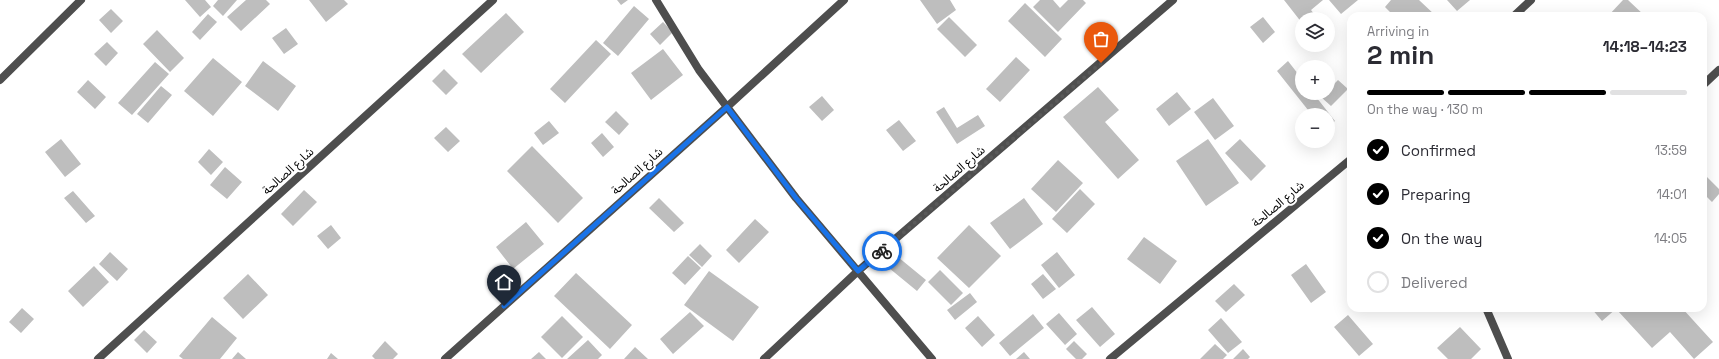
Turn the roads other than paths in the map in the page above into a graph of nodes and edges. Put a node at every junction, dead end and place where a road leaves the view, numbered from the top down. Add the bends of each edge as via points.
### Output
1 (81, 0) edge
2 (493, 0) edge
3 (656, 0) edge
4 (844, 0) edge
5 (1173, 0) edge
6 (1531, 0) edge
7 (1518, 12) edge
8 (1719, 70) edge
9 (0, 80) edge
10 (1707, 81) edge
11 (727, 107) junction
12 (1347, 163) edge
13 (858, 271) junction
14 (1488, 312) edge
15 (98, 359) edge
16 (445, 359) edge
17 (764, 359) edge
18 (932, 359) edge
19 (1110, 359) edge
20 (1508, 359) edge

1 - 9 street
2 - 15 street, شارع الصالحة
3 - 11 street via 699,70
4 - 11 street, شارع الصالحة
5 - 13 street, شارع الصالحة
6 - 7 street
8 - 10 street
11 - 13 street via 796,198
11 - 16 street, شارع الصالحة
12 - 19 street, شارع الصالحة
13 - 17 street, شارع الصالحة
13 - 18 street
14 - 20 street

